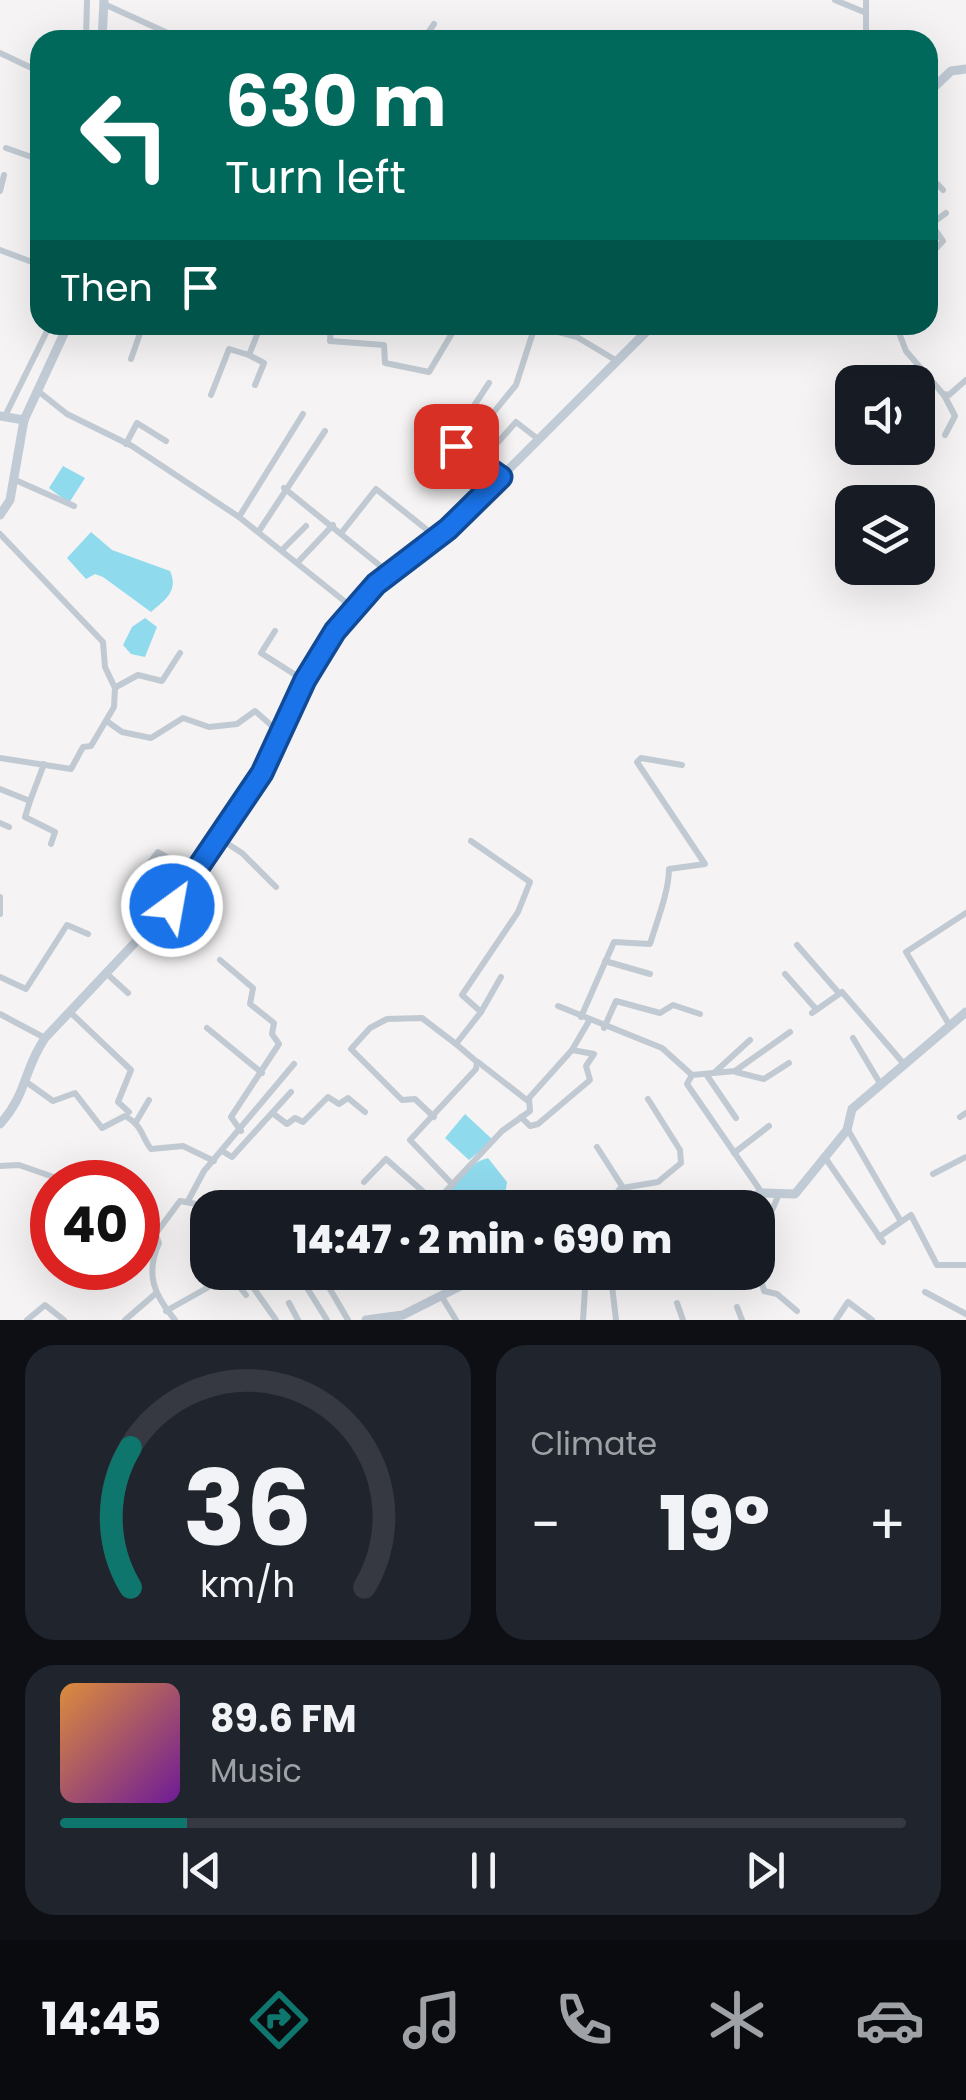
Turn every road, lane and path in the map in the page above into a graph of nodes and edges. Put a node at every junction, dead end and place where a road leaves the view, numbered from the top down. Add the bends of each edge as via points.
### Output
1 (87, 0) edge
2 (835, 0) edge
3 (866, 0) edge
4 (104, 2) edge
5 (864, 12) junction
6 (434, 24) dead end
7 (86, 30) edge
8 (103, 30) edge
9 (162, 30) edge
10 (430, 30) edge
11 (865, 30) edge
12 (0, 52) edge
13 (30, 67) edge
14 (966, 69) edge
15 (938, 83) edge
16 (6, 148) dead end
17 (30, 156) edge
18 (4, 175) dead end
19 (938, 185) edge
20 (943, 190) dead end
21 (0, 191) edge
22 (946, 213) dead end
23 (938, 219) edge
24 (0, 250) edge
25 (30, 262) edge
26 (46, 335) edge
27 (63, 335) edge
28 (139, 335) edge
29 (256, 335) edge
30 (330, 335) edge
31 (450, 335) edge
32 (531, 335) edge
33 (569, 335) edge
34 (644, 335) edge
35 (900, 335) edge
36 (249, 355) junction
37 (131, 359) dead end
38 (618, 362) junction
39 (917, 365) edge
40 (966, 380) edge
41 (489, 383) dead end
42 (255, 385) dead end
43 (935, 386) edge
44 (38, 391) junction
45 (943, 394) junction
46 (212, 395) dead end
47 (303, 414) dead end
48 (12, 417) edge
49 (325, 431) dead end
50 (945, 435) dead end
51 (539, 440) junction
52 (166, 441) dead end
53 (126, 444) junction
54 (463, 450) junction
55 (480, 461) junction
56 (501, 477) junction
57 (13, 479) junction
58 (284, 488) junction
59 (74, 506) dead end
60 (0, 515) edge
61 (239, 517) junction
62 (333, 525) junction
63 (306, 526) dead end
64 (259, 531) junction
65 (342, 532) junction
66 (0, 534) edge
67 (437, 538) junction
68 (283, 550) junction
69 (298, 562) junction
70 (389, 573) junction
71 (353, 608) junction
72 (275, 631) dead end
73 (180, 653) dead end
74 (305, 681) junction
75 (115, 688) junction
76 (108, 722) junction
77 (280, 733) junction
78 (0, 758) edge
79 (44, 764) junction
80 (682, 764) dead end
81 (0, 789) edge
82 (30, 800) junction
83 (0, 824) edge
84 (9, 827) dead end
85 (218, 837) junction
86 (471, 841) dead end
87 (51, 844) dead end
88 (143, 871) dead end
89 (192, 872) junction
90 (276, 888) dead end
91 (0, 898) edge
92 (966, 913) edge
93 (0, 914) edge
94 (88, 934) dead end
95 (797, 945) dead end
96 (220, 960) dead end
97 (605, 962) junction
98 (106, 973) junction
99 (650, 974) dead end
100 (785, 974) dead end
101 (0, 977) edge
102 (501, 977) dead end
103 (838, 992) junction
104 (128, 993) dead end
105 (558, 1006) dead end
106 (69, 1011) junction
107 (480, 1012) junction
108 (966, 1013) edge
109 (0, 1014) edge
110 (700, 1014) dead end
111 (581, 1017) junction
112 (590, 1021) junction
113 (951, 1027) junction
114 (207, 1028) dead end
115 (604, 1028) junction
116 (790, 1032) dead end
117 (45, 1038) junction
118 (853, 1038) dead end
119 (750, 1040) dead end
120 (456, 1044) junction
121 (572, 1050) junction
122 (477, 1062) junction
123 (789, 1063) dead end
124 (294, 1064) dead end
125 (904, 1064) junction
126 (735, 1071) junction
127 (262, 1073) junction
128 (710, 1073) junction
129 (692, 1076) junction
130 (25, 1081) junction
131 (881, 1085) junction
132 (291, 1092) dead end
133 (648, 1099) dead end
134 (149, 1100) dead end
135 (528, 1101) junction
136 (365, 1112) dead end
137 (127, 1114) junction
138 (141, 1114) junction
139 (274, 1115) junction
140 (434, 1117) junction
141 (522, 1117) junction
142 (736, 1118) dead end
143 (136, 1122) junction
144 (0, 1124) edge
145 (769, 1126) dead end
146 (848, 1130) junction
147 (241, 1131) junction
148 (597, 1147) dead end
149 (222, 1151) junction
150 (734, 1153) junction
151 (823, 1156) junction
152 (966, 1156) edge
153 (214, 1161) junction
154 (0, 1166) edge
155 (30, 1169) edge
156 (933, 1174) dead end
157 (364, 1182) dead end
158 (453, 1184) junction
159 (622, 1188) joint
160 (418, 1190) edge
161 (447, 1190) edge
162 (760, 1190) edge
163 (775, 1194) edge
164 (779, 1194) junction
165 (188, 1201) joint
166 (775, 1204) edge
167 (900, 1220) junction
168 (160, 1229) edge
169 (966, 1265) edge
170 (153, 1290) edge
171 (255, 1290) edge
172 (308, 1290) edge
173 (333, 1290) edge
174 (455, 1290) edge
175 (585, 1290) edge
176 (612, 1290) edge
177 (764, 1290) edge
178 (925, 1292) dead end
179 (154, 1295) junction
180 (246, 1295) dead end
181 (442, 1297) junction
182 (289, 1303) dead end
183 (677, 1304) dead end
184 (737, 1307) dead end
185 (166, 1310) junction
186 (798, 1311) dead end
187 (966, 1314) edge
188 (27, 1320) edge
189 (63, 1320) edge
190 (124, 1320) edge
191 (175, 1320) edge
192 (276, 1320) edge
193 (298, 1320) edge
194 (326, 1320) edge
195 (348, 1320) edge
196 (367, 1320) edge
197 (456, 1320) edge
198 (582, 1320) edge
199 (616, 1320) edge
200 (683, 1320) edge
201 (742, 1320) edge
202 (836, 1320) edge
203 (872, 1320) edge

1 - 7 street
2 - 5 street
3 - 5 street
4 - 8 street
4 - 9 street
5 - 11 street
6 - 10 street
12 - 13 street
14 - 15 street
16 - 17 street
18 - 21 street
19 - 20 street
22 - 23 street
24 - 25 street
26 - 48 street
27 - 44 street
28 - 37 street
29 - 36 street
30 - 31 street via 330,341 384,345 385,363 429,372
32 - 54 street via 516,385
33 - 38 street
34 - 38 street
35 - 39 street
36 - 42 street via 264,364
36 - 46 street via 230,348
38 - 51 street
40 - 45 street
41 - 54 street via 454,436
43 - 45 street
44 - 48 street
44 - 53 street
45 - 50 street via 955,416
47 - 61 street
48 - 57 street
49 - 58 street
51 - 55 street via 516,422
51 - 56 street
52 - 53 street via 137,423
53 - 61 street
54 - 55 street
55 - 56 street
56 - 67 street
57 - 59 street
57 - 60 street
58 - 62 street
58 - 64 street
61 - 64 street
62 - 65 street
62 - 69 street
63 - 68 street
64 - 68 street
65 - 67 street via 376,489
65 - 70 street
66 - 75 street via 100,636
67 - 70 street
68 - 69 street
69 - 71 street
70 - 71 street
71 - 74 street
72 - 74 street via 260,653
73 - 75 street via 162,680 138,675
74 - 77 street
75 - 76 street
76 - 77 street via 151,738 186,718 212,727 237,724 252,710
76 - 79 street via 72,769
77 - 85 street via 262,773
78 - 79 street
79 - 82 street
80 - 97 street via 637,762 705,864 669,869 650,944 616,940
81 - 82 street
82 - 87 street via 25,816 56,832
83 - 84 street
85 - 89 street
85 - 90 street
86 - 107 street via 530,880 520,908 462,995
88 - 89 street via 160,852
89 - 98 street via 172,906
91 - 93 street
92 - 113 street via 906,952
94 - 101 street via 67,924 26,989
95 - 103 street
96 - 127 street via 252,988 250,1004 275,1025 279,1044
97 - 99 street
97 - 111 street
98 - 104 street
98 - 106 street
100 - 103 street via 814,1011
102 - 107 street
103 - 125 street
105 - 111 street
106 - 117 street
106 - 137 street via 131,1070 118,1102
107 - 120 street
108 - 113 street
109 - 117 street
110 - 115 street via 673,1005 663,1014 616,1001
111 - 112 street
112 - 115 street
112 - 121 street
113 - 125 street
114 - 127 street
115 - 129 street via 662,1048
116 - 126 street
117 - 130 street
118 - 131 street
119 - 128 street
120 - 122 street
120 - 140 street via 422,1018 387,1019 352,1049 402,1100 416,1099
121 - 135 street
121 - 141 street via 594,1054 586,1066 590,1080 538,1124 530,1126
122 - 135 street
122 - 140 street
123 - 126 street via 764,1079
124 - 147 street
125 - 131 street
126 - 128 street
127 - 147 street via 231,1117
128 - 129 street
128 - 142 street
129 - 150 street via 688,1088
130 - 137 street via 53,1101 74,1092 102,1128
130 - 144 street via 21,1099
131 - 146 street via 848,1115
132 - 139 street
133 - 159 street via 680,1150 681,1163 658,1182
134 - 138 street
135 - 141 street via 532,1109
136 - 139 street via 348,1098 339,1104 328,1098 304,1122 286,1124
137 - 138 street
137 - 143 street
138 - 143 street
139 - 149 street via 232,1157
140 - 158 street via 411,1144
141 - 158 street
143 - 153 street via 151,1150 187,1146
145 - 150 street
146 - 151 street
146 - 167 street
147 - 149 street
148 - 159 street
149 - 153 street
150 - 162 street
151 - 164 street via 795,1194
151 - 167 street via 881,1240
152 - 156 street
153 - 165 street
154 - 155 street
157 - 160 street via 386,1158
158 - 161 street
163 - 164 street
164 - 166 street
165 - 168 street via 178,1202
167 - 169 street via 911,1215 937,1266
170 - 179 street
171 - 192 street
172 - 194 street
173 - 195 street
174 - 181 street
175 - 198 street
176 - 199 street
177 - 186 street
178 - 187 street
179 - 185 street
179 - 190 street
180 - 185 street via 230,1274
181 - 196 street via 403,1315
181 - 197 street
182 - 193 street
183 - 200 street
184 - 201 street
185 - 191 street
188 - 189 street via 45,1304
202 - 203 street via 848,1302

